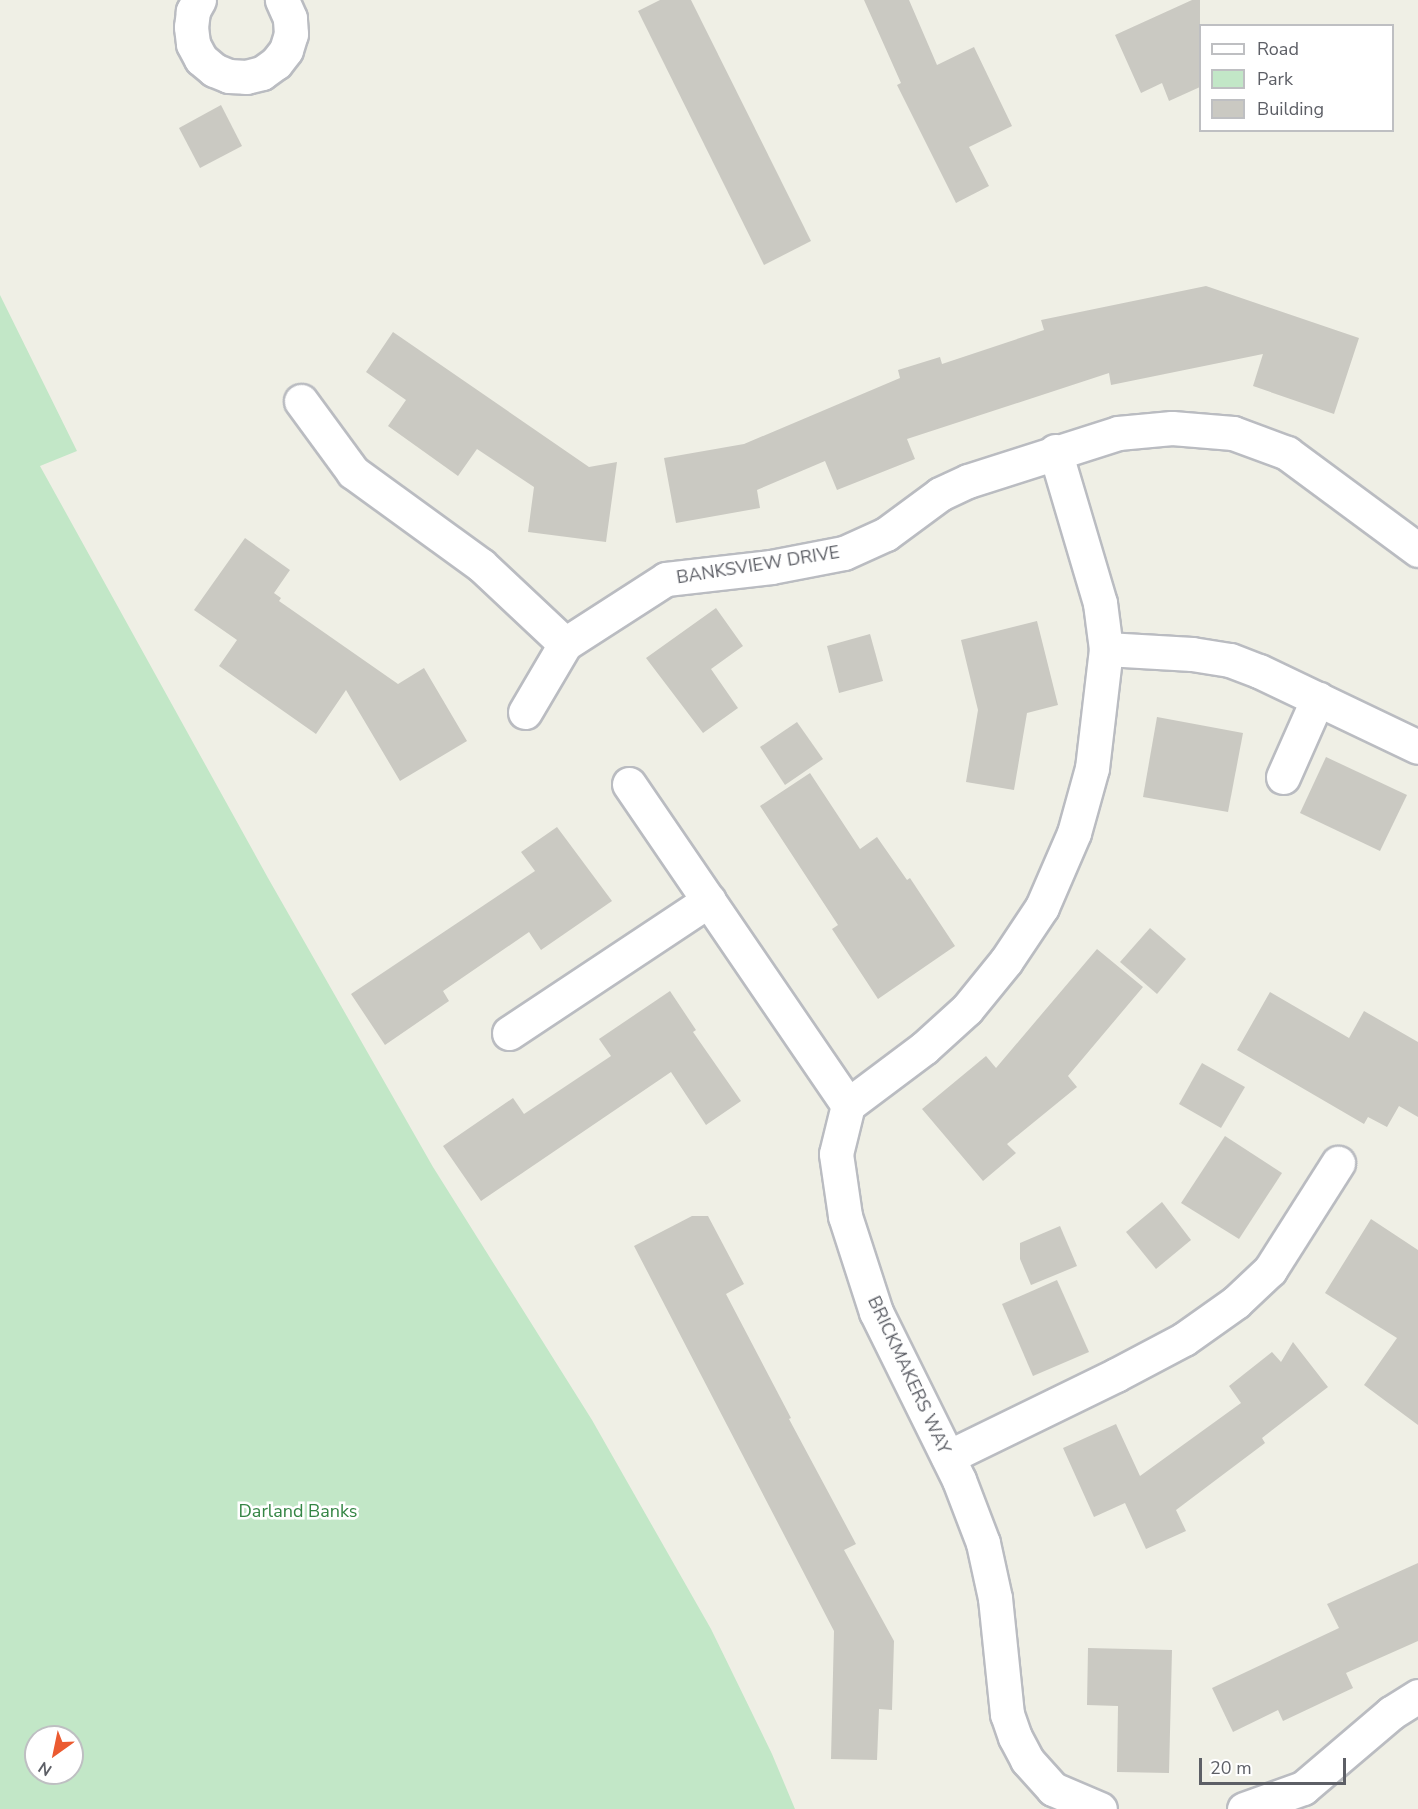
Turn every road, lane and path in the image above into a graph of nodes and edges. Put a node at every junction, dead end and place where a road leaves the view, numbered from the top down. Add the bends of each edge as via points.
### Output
1 (199, 0) edge
2 (282, 0) edge
3 (301, 401) dead end
4 (1055, 451) junction
5 (1418, 550) edge
6 (565, 644) junction
7 (1106, 649) junction
8 (1318, 698) junction
9 (525, 712) dead end
10 (1418, 747) edge
11 (1283, 777) dead end
12 (629, 783) dead end
13 (709, 900) junction
14 (508, 1033) dead end
15 (848, 1105) junction
16 (1338, 1163) dead end
17 (948, 1457) junction
18 (1418, 1696) edge
19 (1056, 1801) edge
20 (1100, 1809) edge
21 (1244, 1809) edge

1 - 2 lane via 191,27 193,44 201,59 214,70 246,77 262,73 286,50 290,18
3 - 6 lane via 353,472 481,565
4 - 5 lane, BANKSVIEW DRIVE via 1118,434 1172,428 1233,433 1287,453
4 - 6 lane, BANKSVIEW DRIVE via 940,494 886,534 844,553 771,567 666,579
4 - 7 lane via 1100,603
6 - 9 lane, BANKSVIEW DRIVE
7 - 8 lane via 1230,660
7 - 15 lane via 1092,768 1074,833 1042,908 967,1009 924,1048
8 - 10 lane
8 - 11 lane
12 - 13 lane
13 - 14 lane
13 - 15 lane
15 - 17 lane, BRICKMAKERS WAY via 836,1154 845,1216 876,1312
16 - 17 lane via 1270,1270 1236,1302 1184,1339 1145,1360
17 - 19 lane, BRICKMAKERS WAY via 968,1500 987,1559 1011,1726
18 - 21 lane via 1391,1713 1303,1788
19 - 20 lane, BRICKMAKERS WAY

